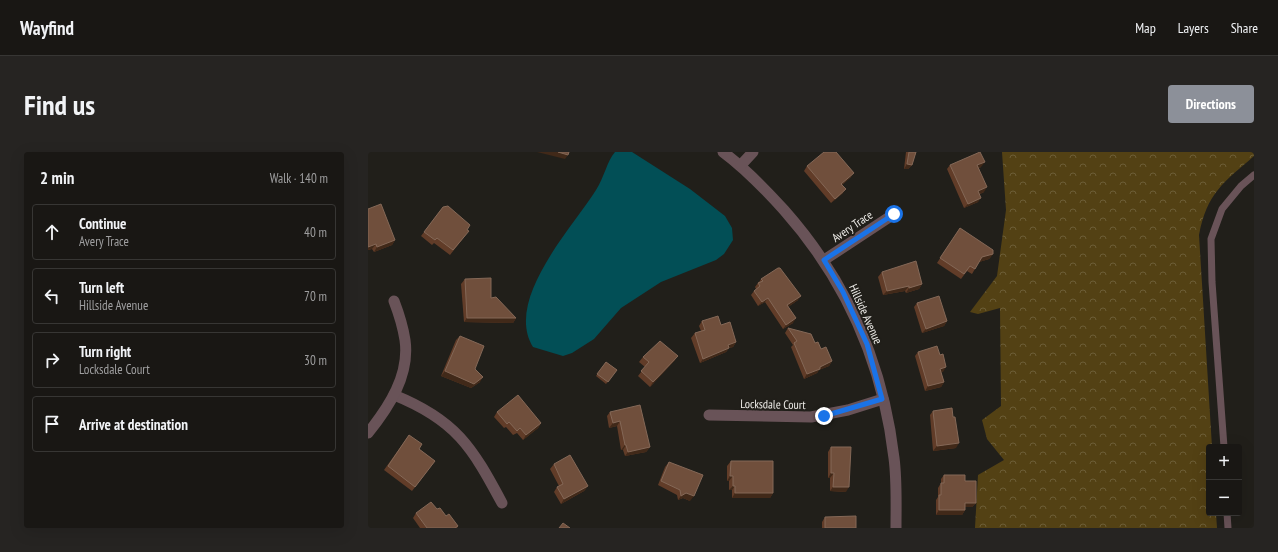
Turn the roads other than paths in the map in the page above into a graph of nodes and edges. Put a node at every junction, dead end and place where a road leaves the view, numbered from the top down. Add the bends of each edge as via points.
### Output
1 (723, 152) edge
2 (753, 152) edge
3 (741, 165) junction
4 (1254, 175) edge
5 (894, 214) dead end
6 (824, 260) junction
7 (394, 301) dead end
8 (394, 395) junction
9 (882, 399) junction
10 (709, 416) dead end
11 (368, 433) edge
12 (1224, 444) edge
13 (502, 503) dead end
14 (1227, 516) edge
15 (896, 528) edge
16 (1228, 528) edge

1 - 3 street, Hillside Avenue
2 - 3 street
3 - 6 street, Hillside Avenue via 801,229
4 - 12 lane via 1222,209 1211,239
5 - 6 street, Avery Trace
6 - 9 street, Hillside Avenue via 843,292 867,344
7 - 8 street via 404,334 406,357 404,373
8 - 11 street
8 - 13 street via 423,408 456,432 479,460
9 - 10 street, Locksdale Court via 848,410 811,417
9 - 15 street, Hillside Avenue via 889,424 894,460
14 - 16 lane

